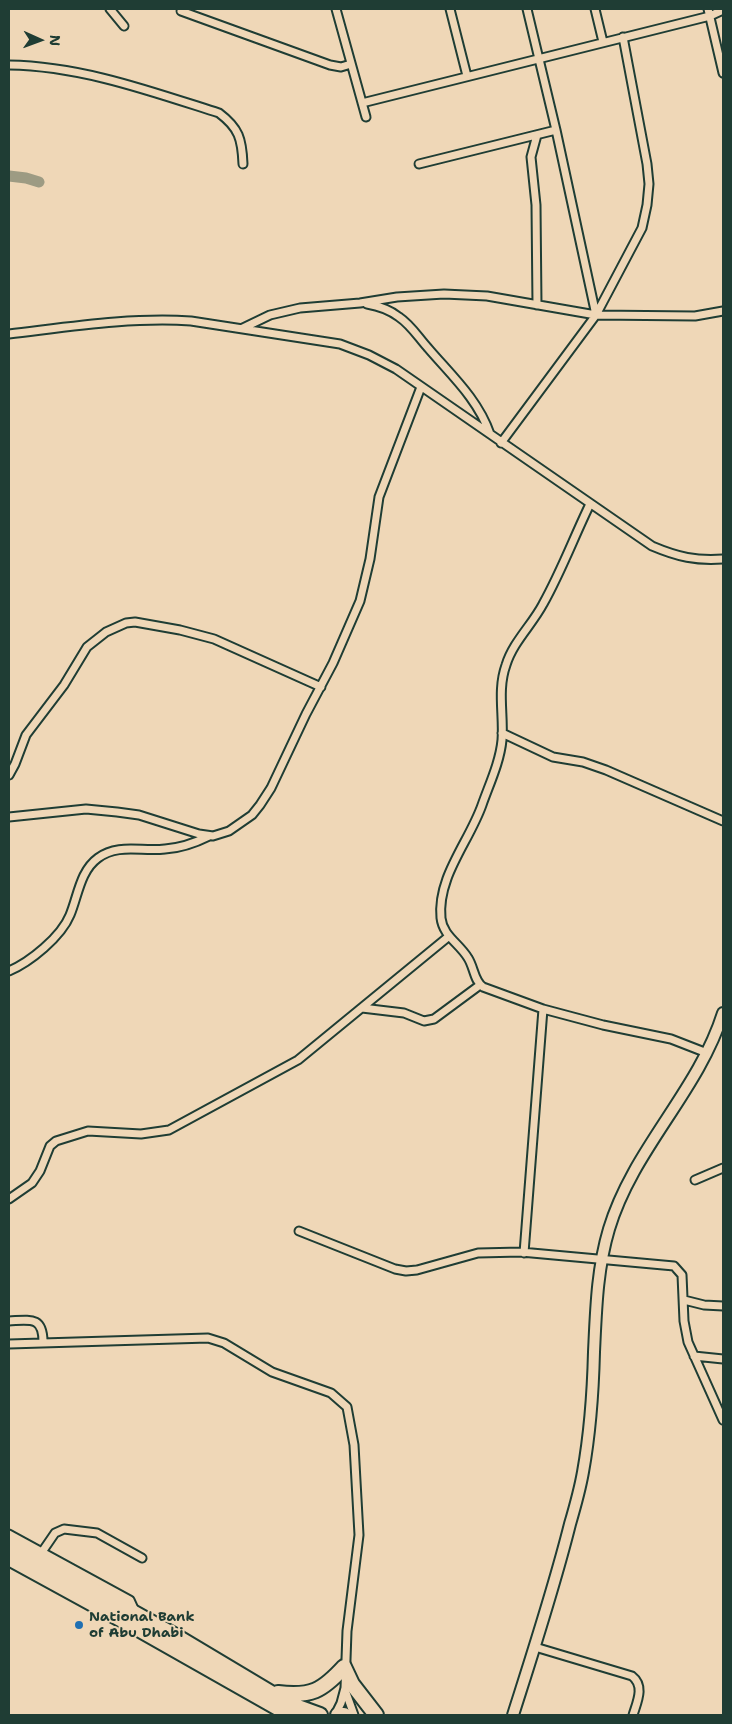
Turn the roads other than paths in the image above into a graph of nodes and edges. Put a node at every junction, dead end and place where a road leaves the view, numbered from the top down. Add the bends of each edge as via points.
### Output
1 (110, 9) edge
2 (336, 9) edge
3 (450, 9) edge
4 (527, 9) edge
5 (595, 9) edge
6 (723, 10) edge
7 (181, 11) dead end
8 (709, 12) edge
9 (124, 26) dead end
10 (623, 37) junction
11 (603, 42) junction
12 (539, 58) junction
13 (351, 64) junction
14 (9, 65) edge
15 (723, 73) edge
16 (467, 76) junction
17 (362, 102) junction
18 (366, 117) dead end
19 (556, 130) junction
20 (537, 135) junction
21 (243, 164) dead end
22 (418, 164) dead end
23 (360, 303) junction
24 (537, 306) junction
25 (723, 311) edge
26 (596, 315) junction
27 (243, 328) junction
28 (9, 334) edge
29 (422, 387) junction
30 (490, 435) junction
31 (501, 443) junction
32 (590, 504) junction
33 (723, 559) edge
34 (321, 687) junction
35 (502, 733) junction
36 (9, 775) edge
37 (9, 817) edge
38 (723, 822) edge
39 (210, 836) junction
40 (448, 937) junction
41 (9, 971) edge
42 (480, 985) junction
43 (362, 1008) junction
44 (544, 1010) junction
45 (723, 1013) edge
46 (708, 1053) junction
47 (723, 1168) edge
48 (695, 1180) dead end
49 (9, 1199) edge
50 (299, 1231) dead end
51 (524, 1252) junction
52 (601, 1259) junction
53 (684, 1300) junction
54 (723, 1306) edge
55 (9, 1321) edge
56 (43, 1342) junction
57 (9, 1344) edge
58 (694, 1356) junction
59 (723, 1359) edge
60 (723, 1420) edge
61 (9, 1534) edge
62 (9, 1543) edge
63 (42, 1552) junction
64 (9, 1558) edge
65 (142, 1558) dead end
66 (135, 1614) junction
67 (535, 1647) junction
68 (344, 1667) junction
69 (344, 1688) junction
70 (275, 1704) edge
71 (290, 1715) edge
72 (320, 1715) edge
73 (337, 1715) edge
74 (344, 1715) edge
75 (354, 1715) edge
76 (376, 1715) edge
77 (513, 1715) edge
78 (633, 1715) edge

1 - 9 street
2 - 13 street
3 - 16 street
4 - 12 street
5 - 11 street
6 - 8 street
7 - 13 street via 330,65 341,67
8 - 10 street
8 - 15 street
10 - 11 street
10 - 26 street via 647,164 647,205 642,228
11 - 12 street
12 - 16 street
12 - 19 street
13 - 17 street
14 - 21 street via 93,75 219,113 238,133
16 - 17 street
17 - 18 street
19 - 20 street
19 - 26 street
20 - 22 street
20 - 24 street via 531,157 536,205
23 - 24 street via 456,293
23 - 27 street via 285,311
23 - 30 street via 383,308 409,326 475,402
24 - 26 street
25 - 26 street via 695,316
26 - 31 street
27 - 28 street via 191,320 142,319
27 - 29 street via 340,344 396,369
29 - 30 street
29 - 34 street via 379,497 362,593
30 - 31 street
31 - 32 street
32 - 33 street via 652,546 668,553 703,560
32 - 35 street via 543,605 514,646 506,665 501,698
34 - 36 street via 214,639 180,630 126,623 106,632 87,647 64,685 26,735
34 - 39 street via 260,805 233,830
35 - 38 street via 552,756 598,767
35 - 40 street via 500,752 482,806 443,892 441,918
37 - 39 street via 86,809 118,812
39 - 41 street via 175,848 118,849 100,856 84,875 63,929 23,964
40 - 42 street via 461,948
40 - 43 street
42 - 43 street via 428,1022 404,1013
42 - 44 street
43 - 49 street via 298,1060 177,1127 150,1134 88,1131 56,1141 50,1146 32,1183
44 - 46 street via 671,1039
44 - 51 street
45 - 46 street
46 - 52 street via 642,1156 609,1227
47 - 48 street
50 - 51 street via 395,1270 417,1270 478,1254
51 - 52 street
52 - 53 street via 674,1266 682,1275
52 - 67 street via 590,1420 583,1473
53 - 54 street
53 - 58 street via 686,1335
55 - 56 street via 37,1323 42,1329
56 - 57 street
56 - 68 street via 214,1339 268,1370 325,1390 342,1401 347,1407 354,1445 359,1535
58 - 59 street
58 - 60 street
61 - 63 street
62 - 66 highway
63 - 65 street via 55,1533 64,1529 97,1533
63 - 66 street via 130,1600
64 - 70 highway
66 - 70 highway via 174,1635
67 - 77 street
67 - 78 street via 632,1676 639,1687
68 - 69 street
68 - 70 highway via 317,1691 294,1695
68 - 76 highway via 352,1684
69 - 73 street
69 - 75 street
70 - 71 highway
70 - 72 highway via 298,1707
73 - 74 highway

